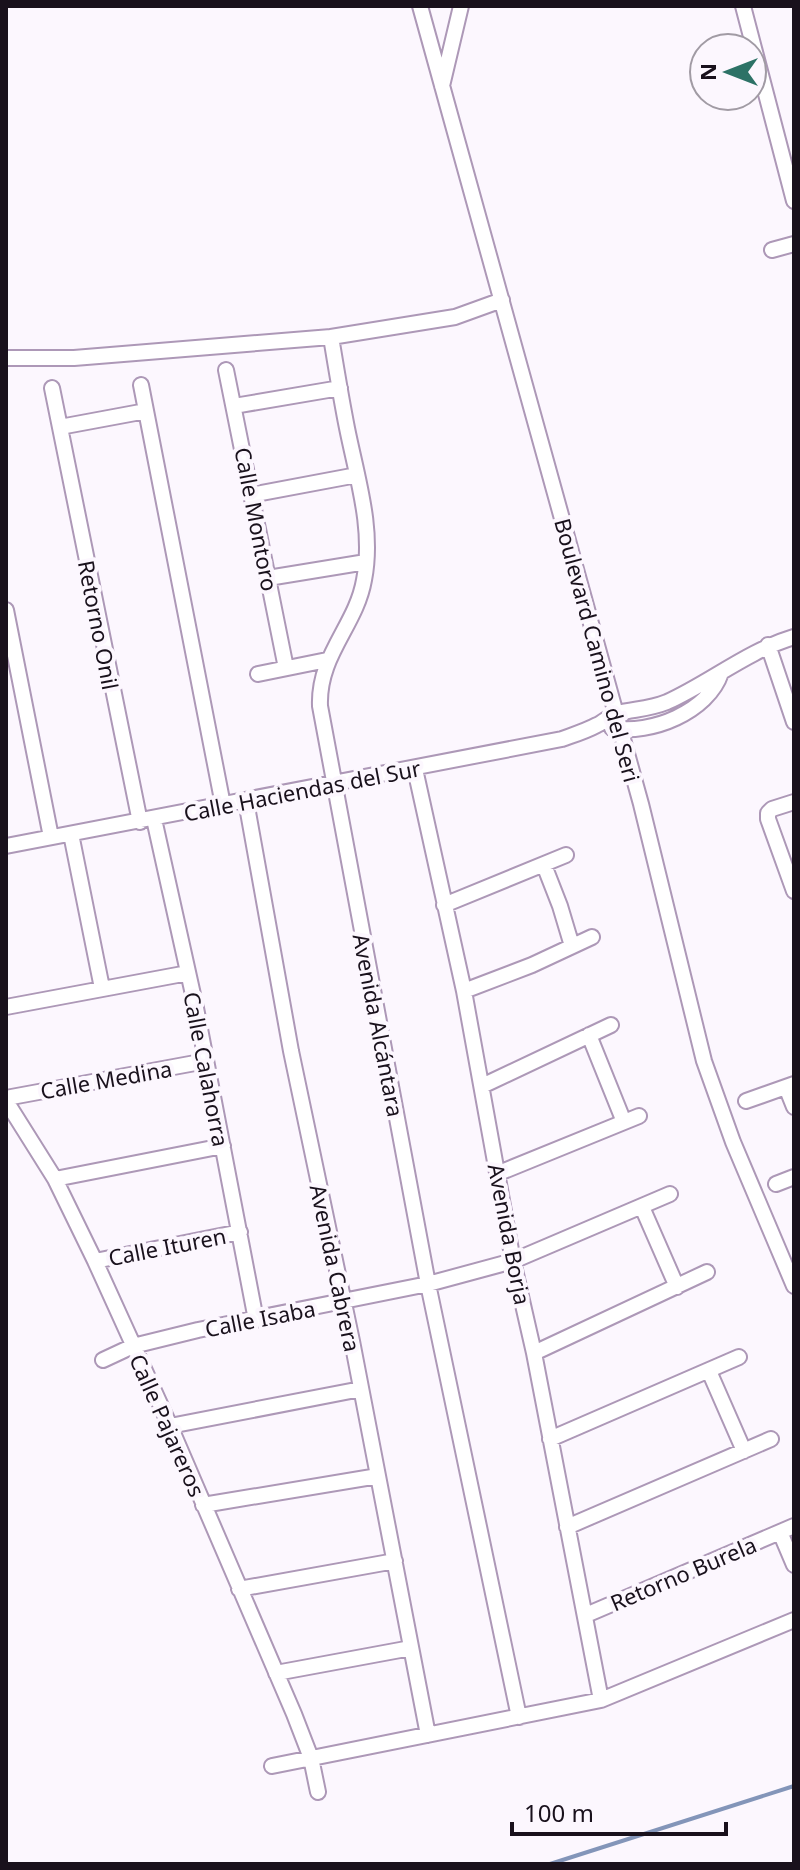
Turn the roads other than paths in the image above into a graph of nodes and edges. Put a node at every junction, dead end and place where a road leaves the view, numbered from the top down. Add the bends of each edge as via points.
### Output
1 (420, 6) edge
2 (461, 6) edge
3 (743, 6) edge
4 (442, 87) junction
5 (794, 201) edge
6 (794, 244) edge
7 (772, 250) dead end
8 (502, 300) junction
9 (331, 337) junction
10 (6, 358) edge
11 (226, 370) dead end
12 (141, 385) dead end
13 (52, 388) dead end
14 (340, 388) junction
15 (234, 406) junction
16 (146, 411) junction
17 (60, 427) junction
18 (357, 475) junction
19 (251, 495) junction
20 (366, 562) junction
21 (268, 578) junction
22 (6, 610) edge
23 (794, 637) edge
24 (768, 645) junction
25 (327, 660) junction
26 (286, 668) junction
27 (721, 673) junction
28 (258, 674) dead end
29 (615, 713) junction
30 (794, 722) edge
31 (596, 726) junction
32 (620, 730) junction
33 (415, 769) junction
34 (333, 785) junction
35 (246, 801) junction
36 (794, 802) edge
37 (223, 805) junction
38 (147, 820) junction
39 (71, 834) junction
40 (51, 837) junction
41 (6, 846) edge
42 (566, 855) dead end
43 (544, 865) junction
44 (794, 891) edge
45 (444, 905) junction
46 (592, 937) dead end
47 (572, 946) junction
48 (188, 973) junction
49 (102, 988) junction
50 (464, 991) junction
51 (6, 1007) edge
52 (611, 1025) dead end
53 (589, 1035) junction
54 (206, 1061) junction
55 (482, 1086) junction
56 (790, 1086) edge
57 (6, 1099) edge
58 (746, 1101) dead end
59 (794, 1107) edge
60 (639, 1116) dead end
61 (624, 1122) junction
62 (223, 1146) junction
63 (499, 1173) junction
64 (794, 1177) edge
65 (55, 1179) junction
66 (776, 1184) dead end
67 (670, 1194) dead end
68 (642, 1207) junction
69 (240, 1232) junction
70 (95, 1261) junction
71 (513, 1261) junction
72 (707, 1272) dead end
73 (428, 1284) junction
74 (794, 1286) edge
75 (677, 1287) junction
76 (344, 1302) junction
77 (256, 1320) junction
78 (133, 1346) junction
79 (534, 1353) junction
80 (739, 1357) dead end
81 (103, 1360) dead end
82 (709, 1371) junction
83 (361, 1389) junction
84 (170, 1426) junction
85 (550, 1439) junction
86 (771, 1439) dead end
87 (744, 1451) junction
88 (378, 1476) junction
89 (203, 1505) junction
90 (567, 1527) junction
91 (787, 1529) edge
92 (395, 1561) junction
93 (794, 1565) edge
94 (239, 1589) junction
95 (586, 1615) junction
96 (794, 1620) edge
97 (411, 1648) junction
98 (276, 1673) junction
99 (601, 1700) junction
100 (519, 1717) junction
101 (428, 1735) junction
102 (311, 1758) junction
103 (272, 1766) dead end
104 (318, 1792) dead end

1 - 4 street, Boulevard Camino del Seri
2 - 4 street
3 - 5 street
4 - 8 street, Boulevard Camino del Seri
6 - 7 street
8 - 9 street via 455,317
8 - 29 street, Boulevard Camino del Seri
9 - 10 street via 90,357
9 - 14 street, Avenida Alcántara
11 - 15 street, Calle Montoro
12 - 16 street
13 - 17 street, Retorno Onil
14 - 15 street
14 - 18 street, Avenida Alcántara
15 - 19 street, Calle Montoro
16 - 17 street
16 - 37 street
17 - 38 street, Retorno Onil
18 - 19 street
18 - 20 street, Avenida Alcántara via 365,511
19 - 21 street, Calle Montoro
20 - 21 street
20 - 25 street, Avenida Alcántara via 360,594
21 - 26 street, Calle Montoro
22 - 40 street
23 - 24 street, Calle Haciendas del Sur
24 - 27 street, Calle Haciendas del Sur
24 - 30 street
25 - 26 street
25 - 34 street, Avenida Alcántara via 319,686
26 - 28 street
27 - 29 street, Calle Haciendas del Sur via 666,703
27 - 32 street, Calle Haciendas del Sur via 711,695 678,716
29 - 31 street, Calle Haciendas del Sur
29 - 32 street, Boulevard Camino del Seri
31 - 32 street, Calle Haciendas del Sur
31 - 33 street, Calle Haciendas del Sur via 562,739
32 - 74 street, Boulevard Camino del Seri via 704,1061
33 - 34 street, Calle Haciendas del Sur
33 - 45 street, Avenida Borja
34 - 35 street, Calle Haciendas del Sur
34 - 73 street, Avenida Alcántara
35 - 37 street, Calle Haciendas del Sur
35 - 76 street, Avenida Cabrera
36 - 44 street via 772,809 768,819
37 - 38 street, Calle Haciendas del Sur
38 - 39 street, Calle Haciendas del Sur
38 - 48 street, Calle Calahorra
39 - 40 street, Calle Haciendas del Sur
39 - 49 street
40 - 41 street, Calle Haciendas del Sur
42 - 43 street
43 - 45 street
43 - 47 street
45 - 50 street, Avenida Borja
46 - 47 street
47 - 50 street
48 - 49 street
48 - 54 street, Calle Calahorra
49 - 51 street
50 - 55 street, Avenida Borja
52 - 53 street
53 - 55 street
53 - 61 street
54 - 57 street, Calle Medina
54 - 62 street, Calle Calahorra
55 - 63 street, Avenida Borja
56 - 58 street
56 - 59 street
57 - 65 street, Calle Pajareros
60 - 61 street
61 - 63 street
62 - 65 street
62 - 69 street, Calle Calahorra
63 - 71 street, Avenida Borja
64 - 66 street
65 - 70 street, Calle Pajareros
67 - 68 street, Calle Isaba
68 - 71 street, Calle Isaba
68 - 75 street
69 - 70 street, Calle Ituren
69 - 77 street, Calle Calahorra
70 - 78 street, Calle Pajareros
71 - 73 street, Calle Isaba
71 - 79 street, Avenida Borja
72 - 75 street
73 - 76 street, Calle Isaba
73 - 100 street, Avenida Alcántara
75 - 79 street
76 - 77 street, Calle Isaba
76 - 83 street, Avenida Cabrera
77 - 78 street, Calle Isaba
78 - 81 street, Calle Isaba
78 - 84 street, Calle Pajareros
79 - 85 street, Avenida Borja
80 - 82 street
82 - 85 street
82 - 87 street
83 - 84 street
83 - 88 street, Avenida Cabrera
84 - 89 street, Calle Pajareros
85 - 90 street, Avenida Borja
86 - 87 street
87 - 90 street
88 - 89 street
88 - 92 street, Avenida Cabrera
89 - 94 street, Calle Pajareros
90 - 95 street, Avenida Borja
91 - 93 street, Retorno Burela
91 - 95 street, Retorno Burela
92 - 94 street
92 - 97 street, Avenida Cabrera
94 - 98 street, Calle Pajareros
95 - 99 street, Avenida Borja
96 - 99 street
97 - 98 street
97 - 101 street, Avenida Cabrera
98 - 102 street, Calle Pajareros
99 - 100 street
100 - 101 street
101 - 102 street
102 - 103 street
102 - 104 street, Calle Pajareros

